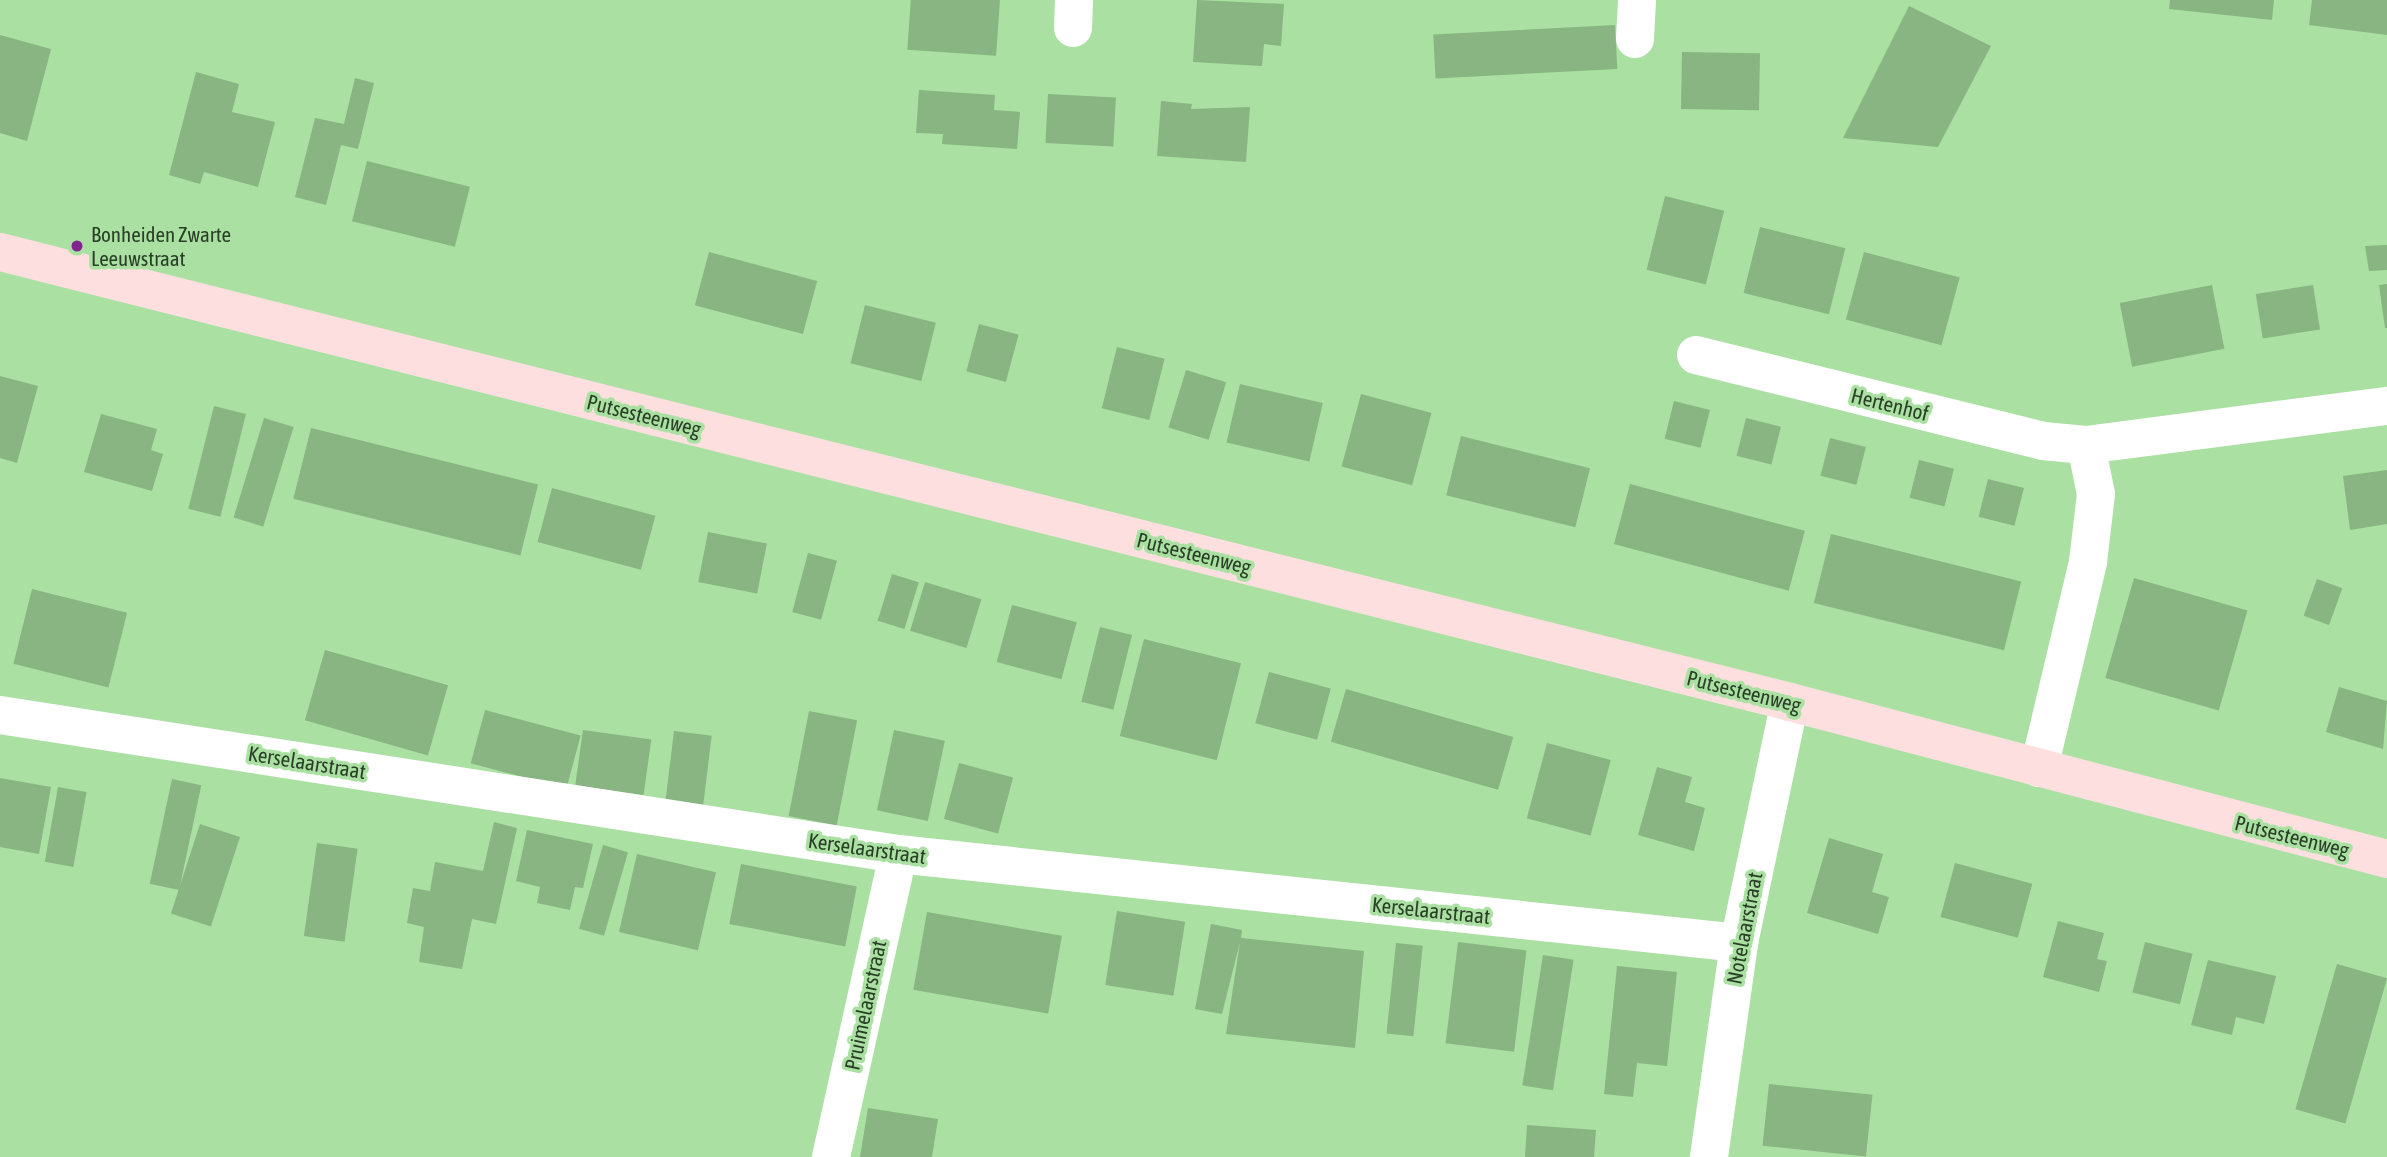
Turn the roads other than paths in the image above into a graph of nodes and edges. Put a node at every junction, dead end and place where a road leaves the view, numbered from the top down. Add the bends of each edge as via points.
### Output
1 (1637, 0) edge
2 (1634, 39) dead end
3 (0, 252) edge
4 (1696, 355) dead end
5 (2387, 406) edge
6 (2086, 445) junction
7 (1790, 702) junction
8 (0, 715) edge
9 (2039, 768) junction
10 (898, 854) junction
11 (2387, 859) edge
12 (1739, 943) junction
13 (831, 1157) edge
14 (1709, 1157) edge

1 - 2 street
3 - 7 main road, Putsesteenweg
4 - 6 street, Hertenhof via 2043,441
5 - 6 street, Hertenhof
6 - 9 street via 2096,494 2088,562
7 - 9 main road, Putsesteenweg
7 - 12 street, Notelaarstraat
8 - 10 street, Kerselaarstraat
9 - 11 main road, Putsesteenweg
10 - 12 street, Kerselaarstraat
10 - 13 street, Pruimelaarstraat
12 - 14 street, Notelaarstraat

